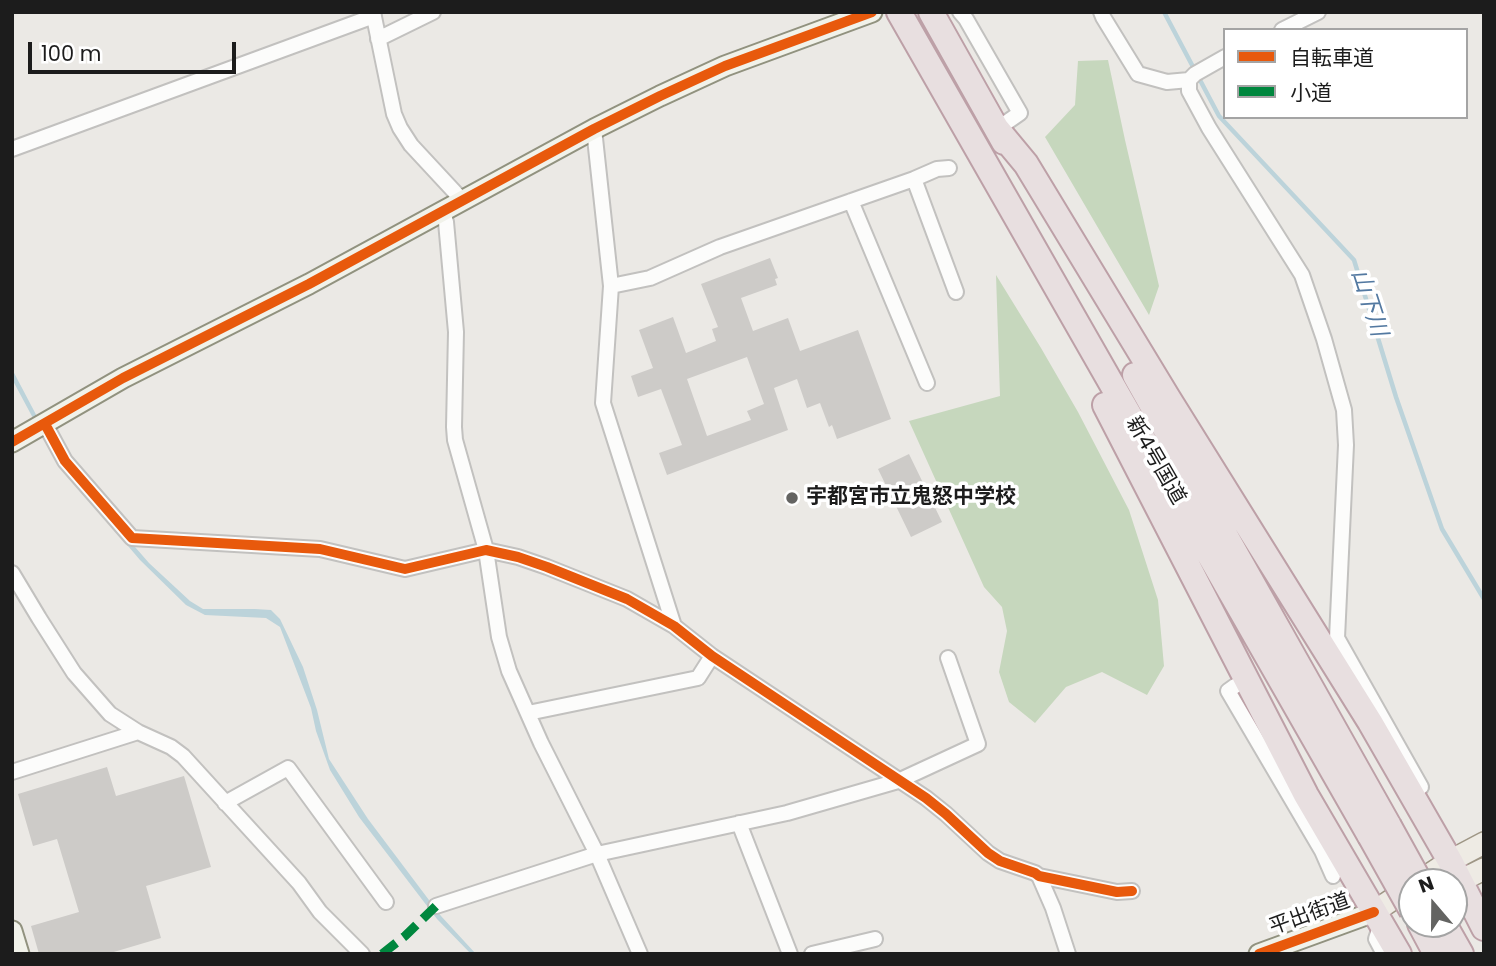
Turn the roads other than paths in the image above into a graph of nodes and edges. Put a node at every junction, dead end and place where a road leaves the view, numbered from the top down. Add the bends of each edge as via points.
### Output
1 (433, 12) edge
2 (899, 12) edge
3 (931, 12) edge
4 (960, 12) edge
5 (1101, 12) edge
6 (1318, 12) edge
7 (866, 13) edge
8 (374, 14) edge
9 (1286, 28) edge
10 (378, 39) junction
11 (1223, 58) edge
12 (1189, 80) junction
13 (594, 129) junction
14 (997, 129) junction
15 (12, 149) edge
16 (949, 168) dead end
17 (914, 179) junction
18 (463, 201) junction
19 (851, 201) junction
20 (443, 211) junction
21 (1012, 212) junction
22 (611, 286) junction
23 (956, 292) dead end
24 (927, 383) dead end
25 (45, 424) junction
26 (12, 442) edge
27 (486, 550) junction
28 (12, 573) edge
29 (674, 626) junction
30 (1338, 628) junction
31 (1322, 631) dead end
32 (712, 656) junction
33 (948, 658) dead end
34 (1235, 686) dead end
35 (527, 713) junction
36 (138, 732) junction
37 (12, 772) edge
38 (898, 780) junction
39 (225, 803) junction
40 (1440, 821) dead end
41 (738, 823) junction
42 (1379, 831) junction
43 (1484, 843) edge
44 (597, 855) junction
45 (1408, 868) edge
46 (1451, 868) edge
47 (1461, 868) edge
48 (1039, 876) junction
49 (1333, 876) dead end
50 (1398, 877) edge
51 (1132, 891) dead end
52 (1398, 899) edge
53 (1468, 899) edge
54 (386, 902) dead end
55 (436, 906) dead end
56 (1398, 906) edge
57 (1378, 918) junction
58 (1484, 928) edge
59 (12, 931) edge
60 (1436, 938) edge
61 (875, 939) dead end
62 (1452, 952) edge
63 (19, 954) edge
64 (362, 954) edge
65 (640, 954) edge
66 (790, 954) edge
67 (812, 954) edge
68 (1068, 954) edge
69 (1259, 954) edge
70 (1384, 954) edge
71 (1399, 954) edge

1 - 10 street
2 - 21 highway, 新4号国道
3 - 14 highway, 新4号国道
4 - 14 street via 1020,113
5 - 12 street via 1138,74 1167,82
6 - 9 street
7 - 13 street via 725,66
8 - 10 street
8 - 15 street
10 - 18 street via 400,128
11 - 12 street
12 - 30 street via 1189,91 1209,128 1303,275 1344,410
13 - 18 street
13 - 22 street
14 - 42 highway, 新4号国道
14 - 46 highway via 1026,164 1370,722
16 - 17 street
17 - 19 street
17 - 23 street
18 - 20 street
19 - 22 street via 720,247 650,278
19 - 24 street
20 - 25 street via 123,378
20 - 27 street via 456,332 455,440
21 - 42 highway, 新4号国道
21 - 57 highway via 1040,280 1287,758
22 - 29 street via 603,403
25 - 26 street
25 - 27 street via 65,461 132,538 320,549 405,569
27 - 29 street via 518,557 627,598
27 - 35 street via 499,637
28 - 36 street via 74,673 110,714
29 - 32 street
30 - 31 street
30 - 40 street via 1337,638
32 - 35 street via 698,678
32 - 38 street
33 - 38 street via 978,744
34 - 49 street via 1227,691
35 - 44 street
36 - 37 street
36 - 39 street via 183,756
38 - 41 street
38 - 48 street via 946,814 988,853
39 - 54 street via 288,768
39 - 64 street
41 - 44 street
41 - 66 street
42 - 45 highway, 新4号国道, bridge
42 - 50 highway, 新4号国道, bridge
43 - 47 main road
44 - 55 street
44 - 65 street
48 - 51 street
48 - 68 street
52 - 57 main road
53 - 58 highway
56 - 57 main road
57 - 69 street, 平出街道
57 - 70 street via 1376,939
57 - 71 highway
59 - 63 street
60 - 62 highway
61 - 67 street

